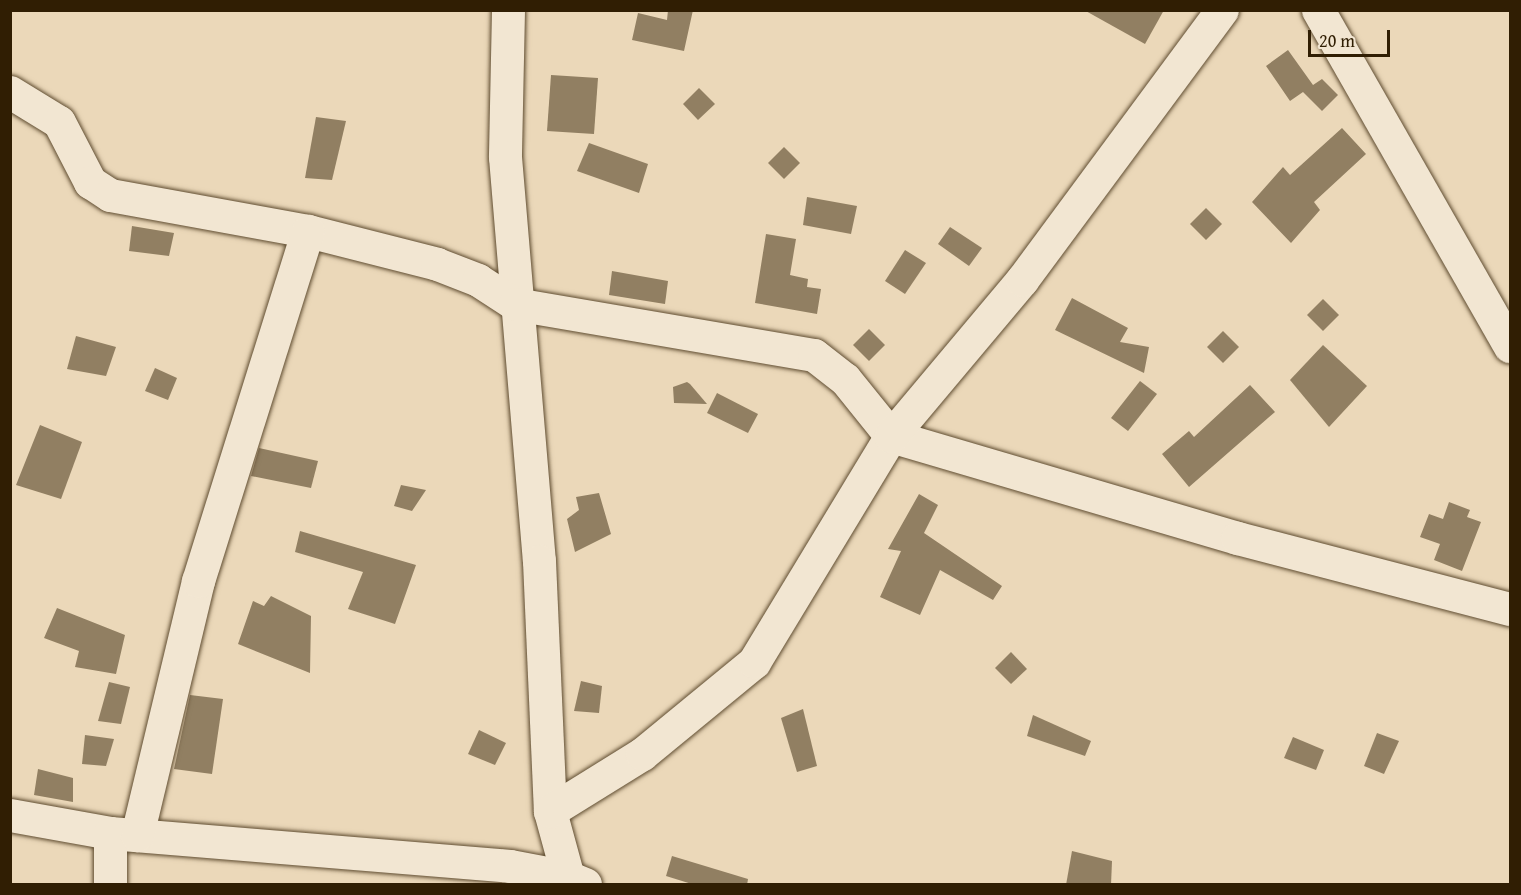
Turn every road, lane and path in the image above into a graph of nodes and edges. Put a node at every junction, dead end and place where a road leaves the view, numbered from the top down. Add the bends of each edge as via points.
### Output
1 (508, 10) edge
2 (1222, 10) edge
3 (1318, 10) edge
4 (10, 92) edge
5 (308, 231) junction
6 (514, 304) junction
7 (1510, 346) edge
8 (891, 436) junction
9 (1510, 609) edge
10 (550, 811) junction
11 (10, 814) edge
12 (124, 834) junction
13 (573, 882) edge
14 (110, 885) edge

1 - 6 street via 505,157
2 - 8 street via 1022,280
3 - 7 street
4 - 5 street via 59,122 90,182 110,195
5 - 6 street via 437,264 478,280
5 - 12 street via 198,581
6 - 8 street via 814,355 845,379
6 - 10 street via 539,561
8 - 9 street via 1237,538
8 - 10 street via 754,662 642,754
10 - 13 street
11 - 12 street
12 - 13 street via 510,866
12 - 14 street

